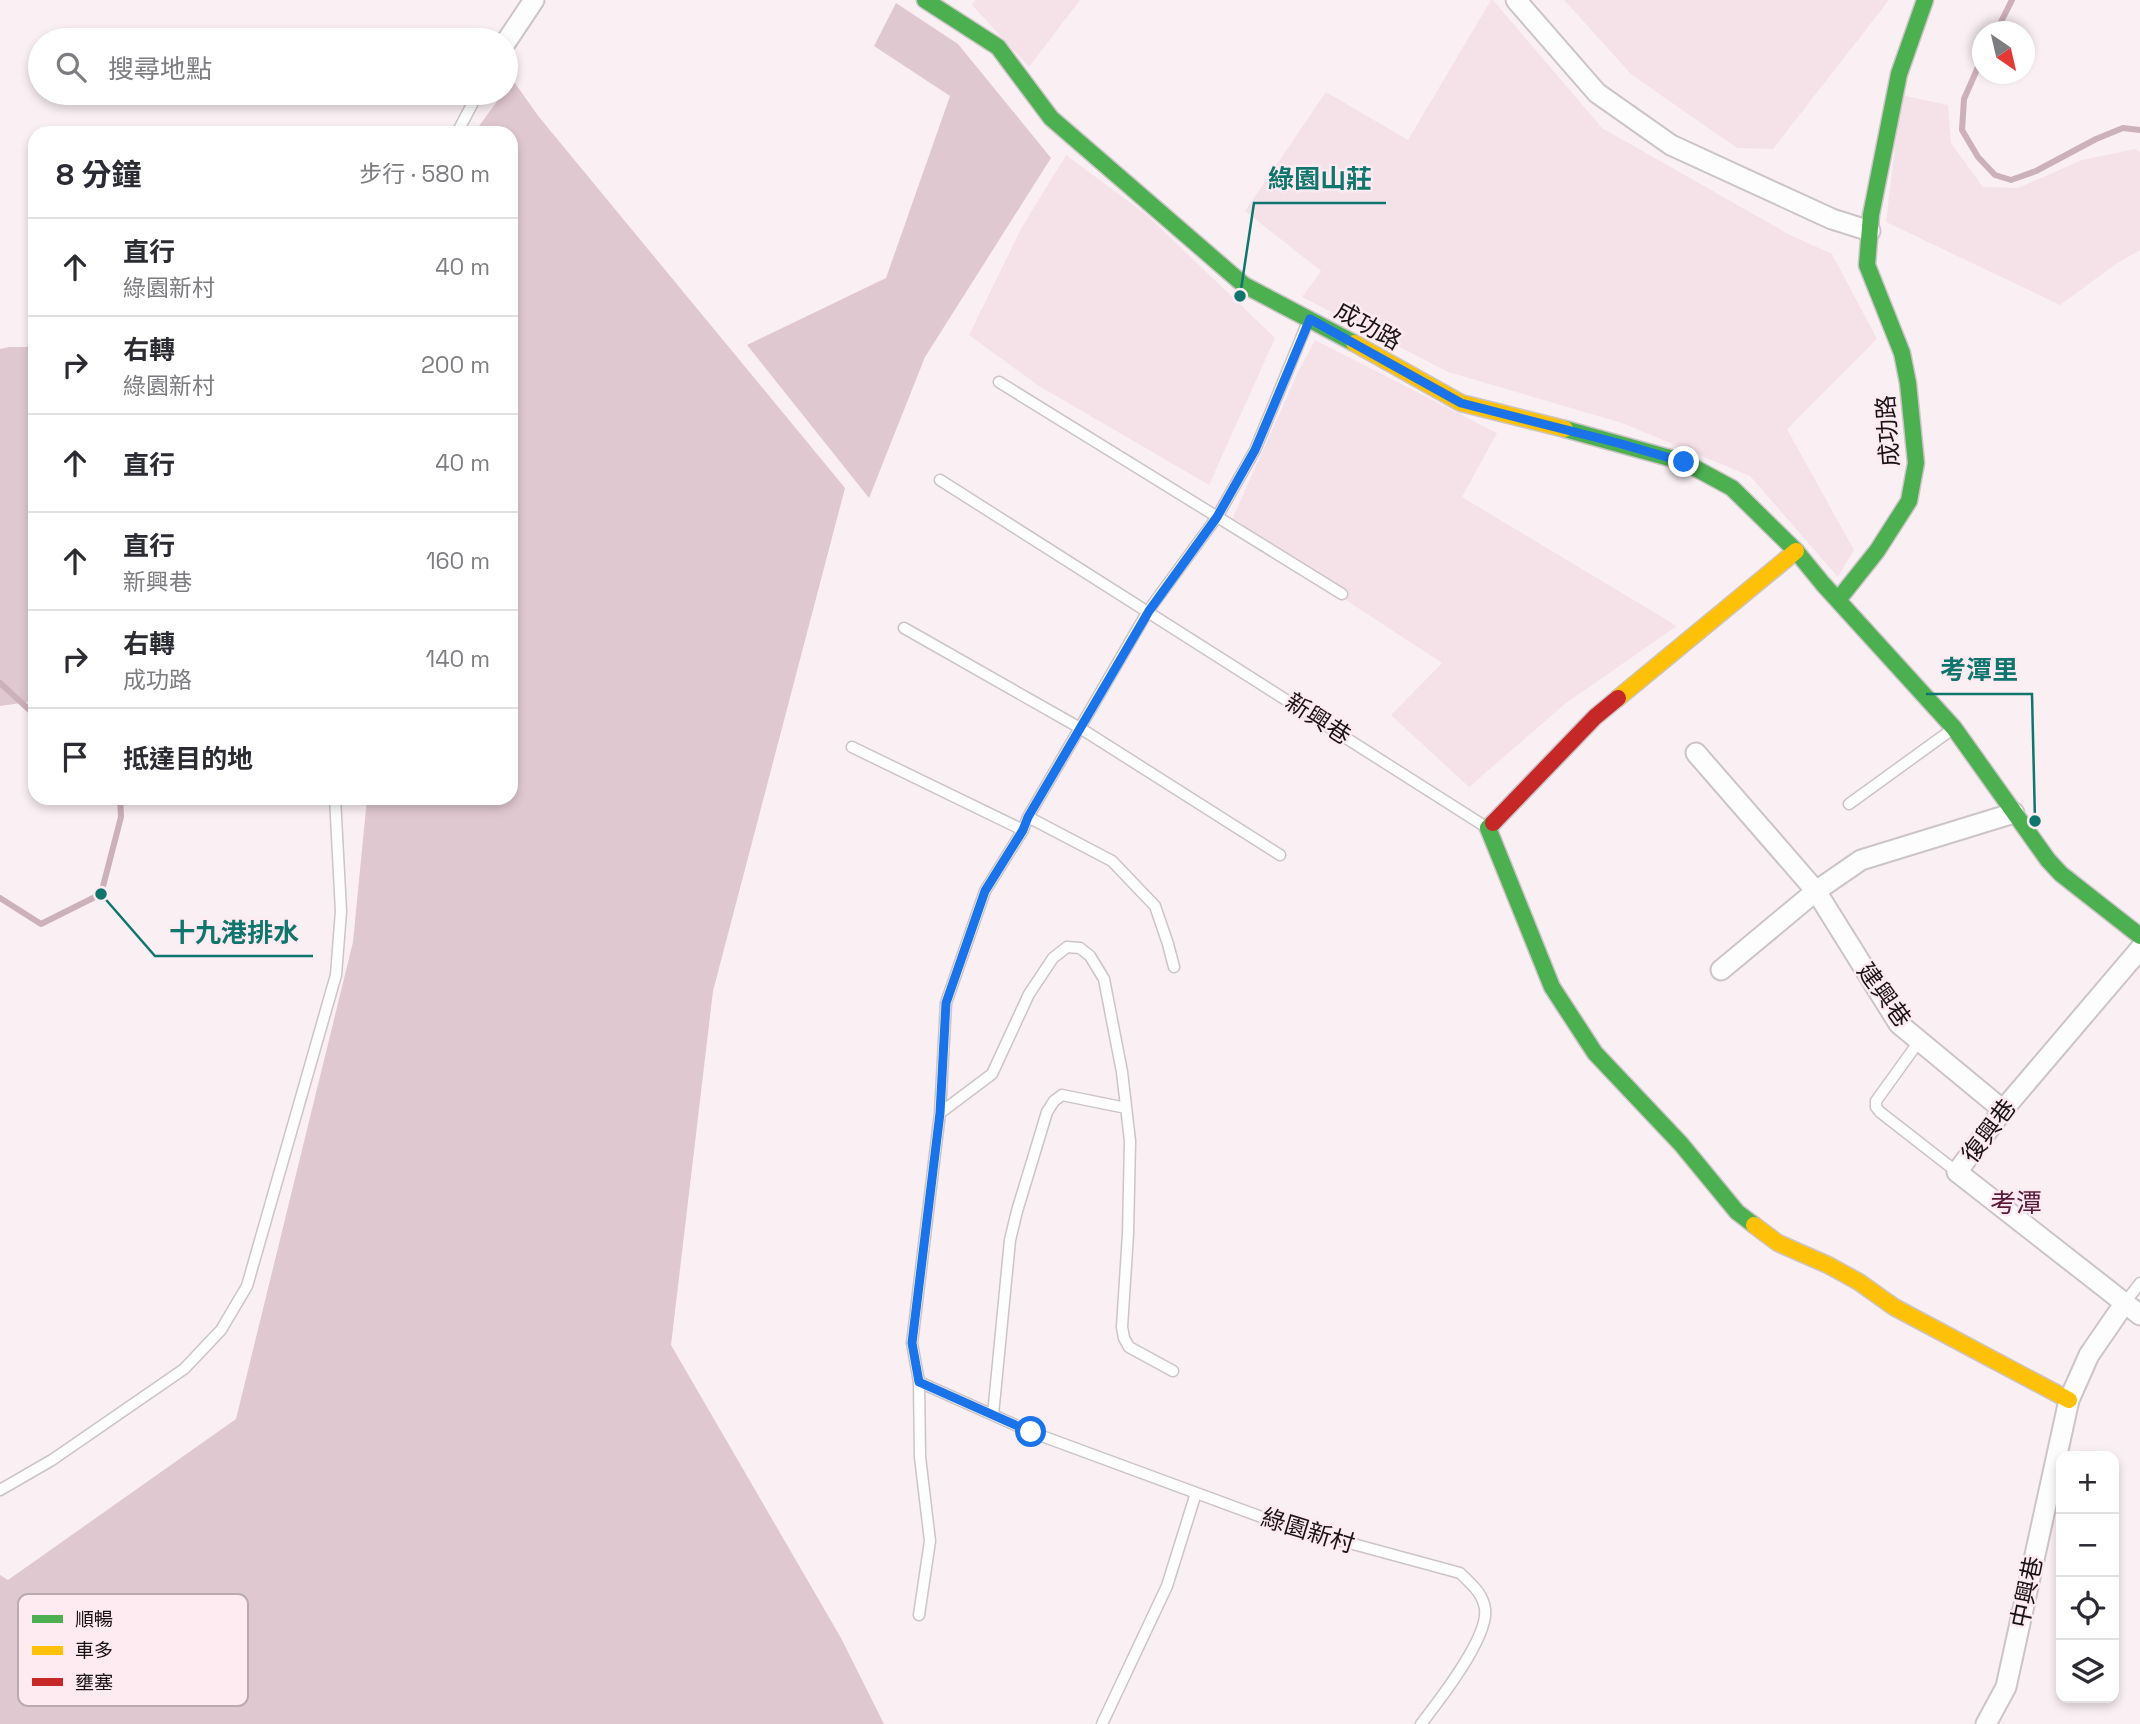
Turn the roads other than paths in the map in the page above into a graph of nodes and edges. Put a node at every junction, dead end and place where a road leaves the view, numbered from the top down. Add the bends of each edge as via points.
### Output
1 (534, 0) edge
2 (925, 0) edge
3 (1516, 0) edge
4 (1926, 0) edge
5 (515, 28) edge
6 (472, 105) edge
7 (461, 126) edge
8 (1870, 231) junction
9 (1310, 319) junction
10 (999, 382) dead end
11 (940, 480) dead end
12 (1217, 517) junction
13 (1796, 551) junction
14 (1342, 594) dead end
15 (1838, 600) junction
16 (1149, 611) junction
17 (904, 628) dead end
18 (1080, 727) junction
19 (1954, 728) junction
20 (852, 747) dead end
21 (1696, 753) dead end
22 (1849, 804) dead end
23 (335, 805) edge
24 (2014, 813) junction
25 (1028, 817) junction
26 (1488, 828) junction
27 (1023, 830) junction
28 (1280, 855) dead end
29 (1816, 891) junction
30 (2140, 936) edge
31 (2140, 948) edge
32 (1174, 967) dead end
33 (1721, 970) dead end
34 (1920, 1040) junction
35 (1126, 1108) junction
36 (2003, 1110) junction
37 (940, 1113) junction
38 (1957, 1172) junction
39 (2140, 1283) edge
40 (2132, 1309) edge
41 (1173, 1371) dead end
42 (919, 1382) junction
43 (2069, 1400) junction
44 (993, 1415) junction
45 (0, 1490) edge
46 (1196, 1493) junction
47 (919, 1615) dead end
48 (1101, 1724) edge
49 (1421, 1724) edge
50 (1986, 1724) edge

1 - 5 street
2 - 9 street, 成功路 via 998,47 1051,118 1244,285
3 - 8 street via 1597,93 1671,145 1832,219
4 - 8 street, 成功路 via 1899,74
6 - 7 lane
8 - 15 street, 成功路 via 1867,265 1902,353 1916,463 1909,501
9 - 12 lane via 1255,450
9 - 13 street, 成功路 via 1461,403 1684,462 1732,488
10 - 12 lane
11 - 16 lane, 新興巷
12 - 14 lane
12 - 16 lane
13 - 15 street, 成功路
13 - 26 street via 1595,718
15 - 19 street, 成功路
16 - 18 lane
16 - 26 lane, 新興巷
17 - 18 lane
18 - 25 lane
18 - 28 lane
19 - 22 lane
19 - 24 street, 成功路
20 - 27 lane
21 - 29 street, 建興巷
23 - 45 lane via 341,911 336,975 247,1286 221,1330 184,1369
24 - 29 street via 1861,860
24 - 30 street, 成功路 via 2061,874
25 - 27 lane
25 - 32 lane via 1112,861 1154,906
26 - 43 street via 1552,987 1595,1054 1681,1144 1737,1212 1778,1243 1828,1265 1894,1307
27 - 37 lane via 985,891 946,1003
29 - 33 street
29 - 34 street, 建興巷 via 1892,1014
31 - 36 street, 復興巷
34 - 36 street, 建興巷
34 - 38 lane, 復興巷 via 1875,1107
35 - 37 lane via 1104,979 1090,956 1080,948 1067,947 1053,958 1029,994 992,1074
35 - 41 lane via 1130,1141 1124,1339 1129,1347
35 - 44 lane via 1062,1095 1047,1112 1010,1240
36 - 38 street, 復興巷
37 - 42 lane via 912,1343
38 - 40 street
39 - 40 lane
40 - 43 street, 中興巷 via 2089,1355
42 - 44 lane, 綠園新村
42 - 47 lane via 920,1457 930,1541
43 - 50 street, 中興巷 via 2006,1688
44 - 46 lane, 綠園新村
46 - 48 lane via 1167,1586
46 - 49 lane, 綠園新村 via 1283,1525 1460,1573 1474,1587 1486,1611 1477,1642

